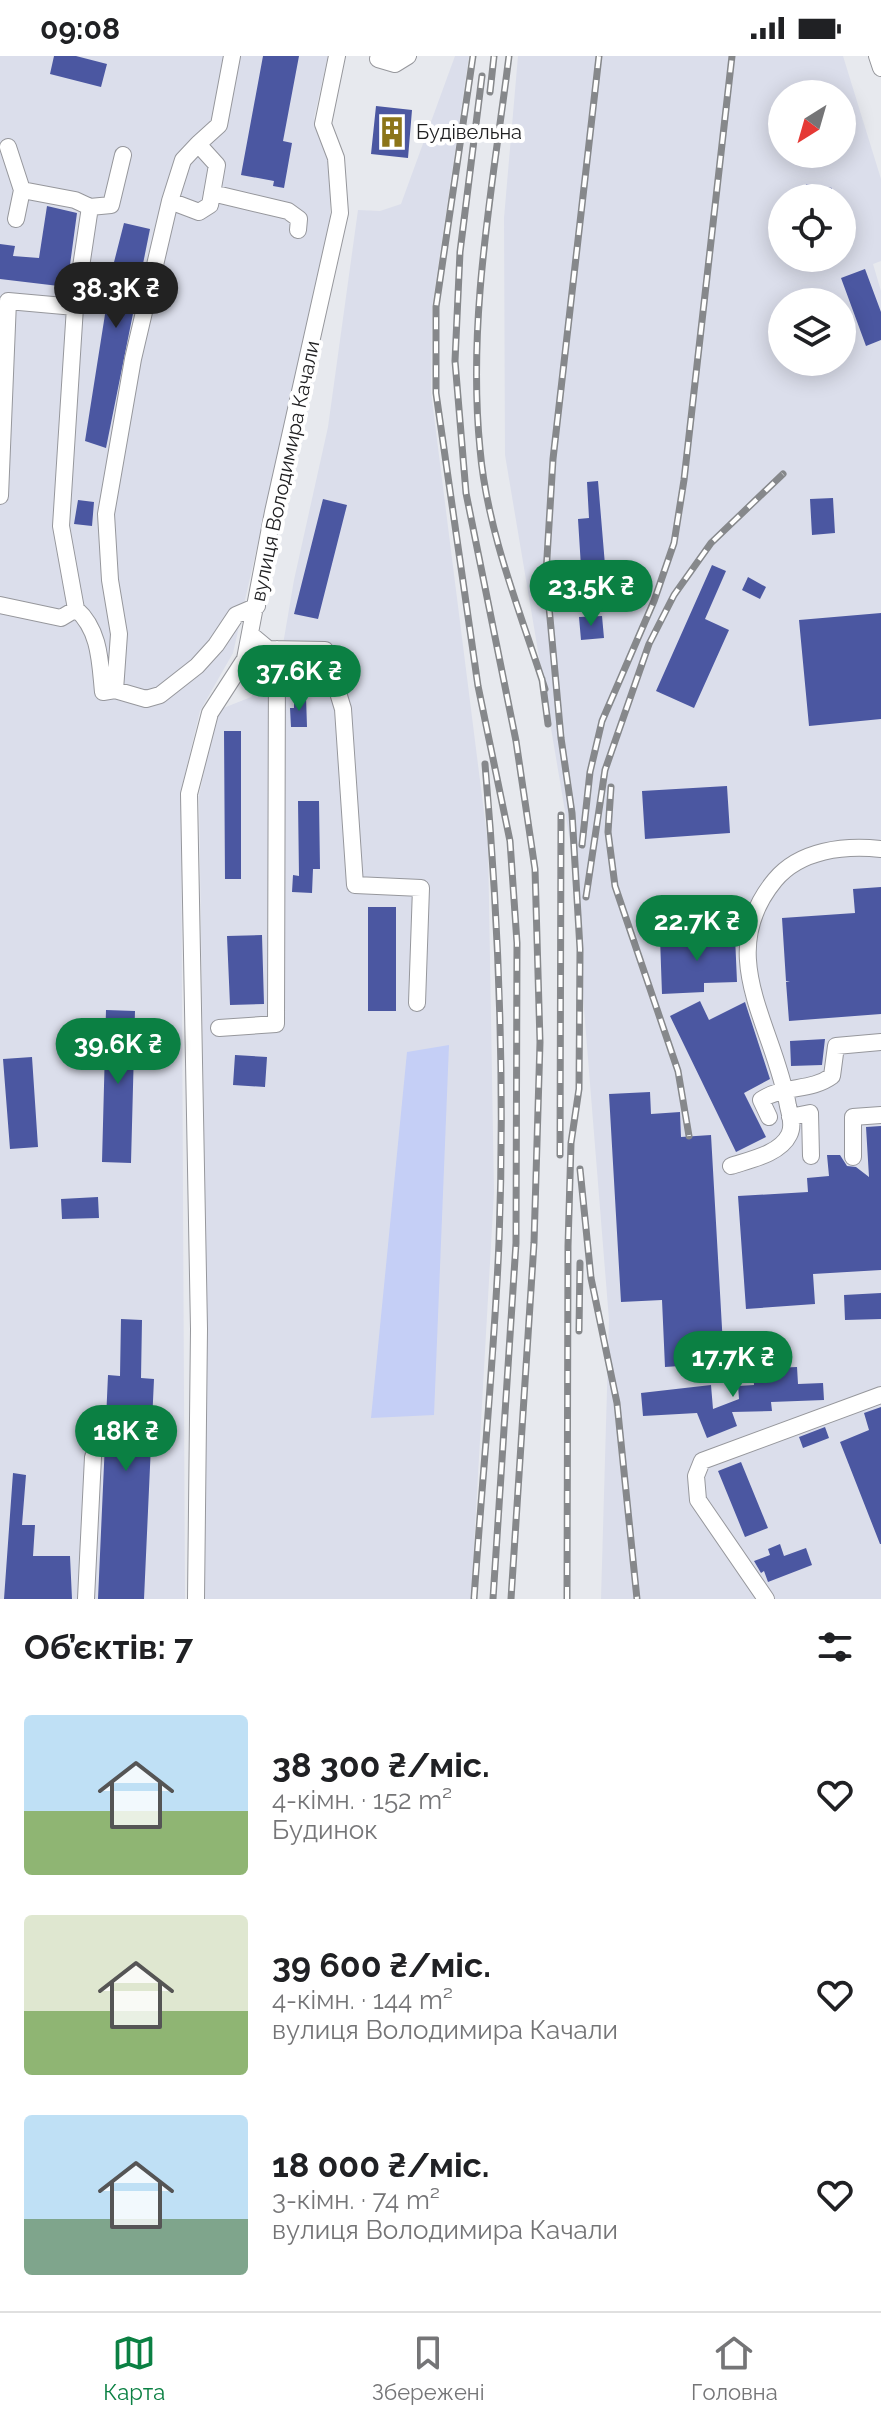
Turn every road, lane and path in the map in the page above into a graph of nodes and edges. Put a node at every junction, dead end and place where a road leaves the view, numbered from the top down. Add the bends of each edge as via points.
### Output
1 (232, 56) edge
2 (337, 56) edge
3 (408, 56) edge
4 (877, 56) edge
5 (378, 59) dead end
6 (881, 68) edge
7 (198, 144) junction
8 (8, 147) dead end
9 (123, 155) dead end
10 (22, 190) junction
11 (212, 193) junction
12 (170, 201) junction
13 (90, 207) junction
14 (16, 219) dead end
15 (298, 230) dead end
16 (75, 307) junction
17 (0, 496) edge
18 (0, 605) edge
19 (257, 606) junction
20 (76, 609) junction
21 (250, 634) junction
22 (277, 649) junction
23 (115, 690) junction
24 (881, 849) edge
25 (417, 1003) dead end
26 (219, 1028) dead end
27 (881, 1042) edge
28 (785, 1088) junction
29 (881, 1115) edge
30 (769, 1117) dead end
31 (790, 1117) junction
32 (811, 1156) dead end
33 (853, 1157) dead end
34 (731, 1166) dead end
35 (881, 1395) edge
36 (93, 1457) dead end
37 (86, 1599) edge
38 (196, 1599) edge
39 (766, 1599) edge

1 - 7 street via 219,125
2 - 19 street, вулиця Володимира Качали via 323,124 336,158 340,213
3 - 5 street via 395,64
4 - 6 street
7 - 11 street via 217,165
7 - 12 street via 183,160
8 - 10 street
9 - 13 street via 111,205
10 - 13 street
10 - 14 street
11 - 12 street via 210,205 199,212
11 - 15 street via 288,211 299,219
12 - 23 street via 133,359 106,514 119,634
13 - 16 street
16 - 17 street via 8,301
16 - 20 street via 61,526
18 - 20 street via 61,618
19 - 21 street, вулиця Володимира Качали
19 - 23 street via 236,615 197,666 160,695 146,699
20 - 23 street via 88,620 98,647 103,692
21 - 22 street via 268,649
21 - 38 street, вулиця Володимира Качали via 245,659 210,713 189,794 199,1329
22 - 25 street via 325,650 343,709 355,885 421,888
22 - 26 street via 276,1024
24 - 28 street via 860,847 802,857 780,873 750,922 745,955
27 - 28 street via 836,1046 832,1076 820,1085
28 - 30 street via 761,1100
28 - 31 street
29 - 33 street via 853,1117
31 - 32 street via 810,1113
31 - 34 street via 789,1138 770,1152
35 - 39 street via 702,1461 696,1476 698,1500
36 - 37 street

